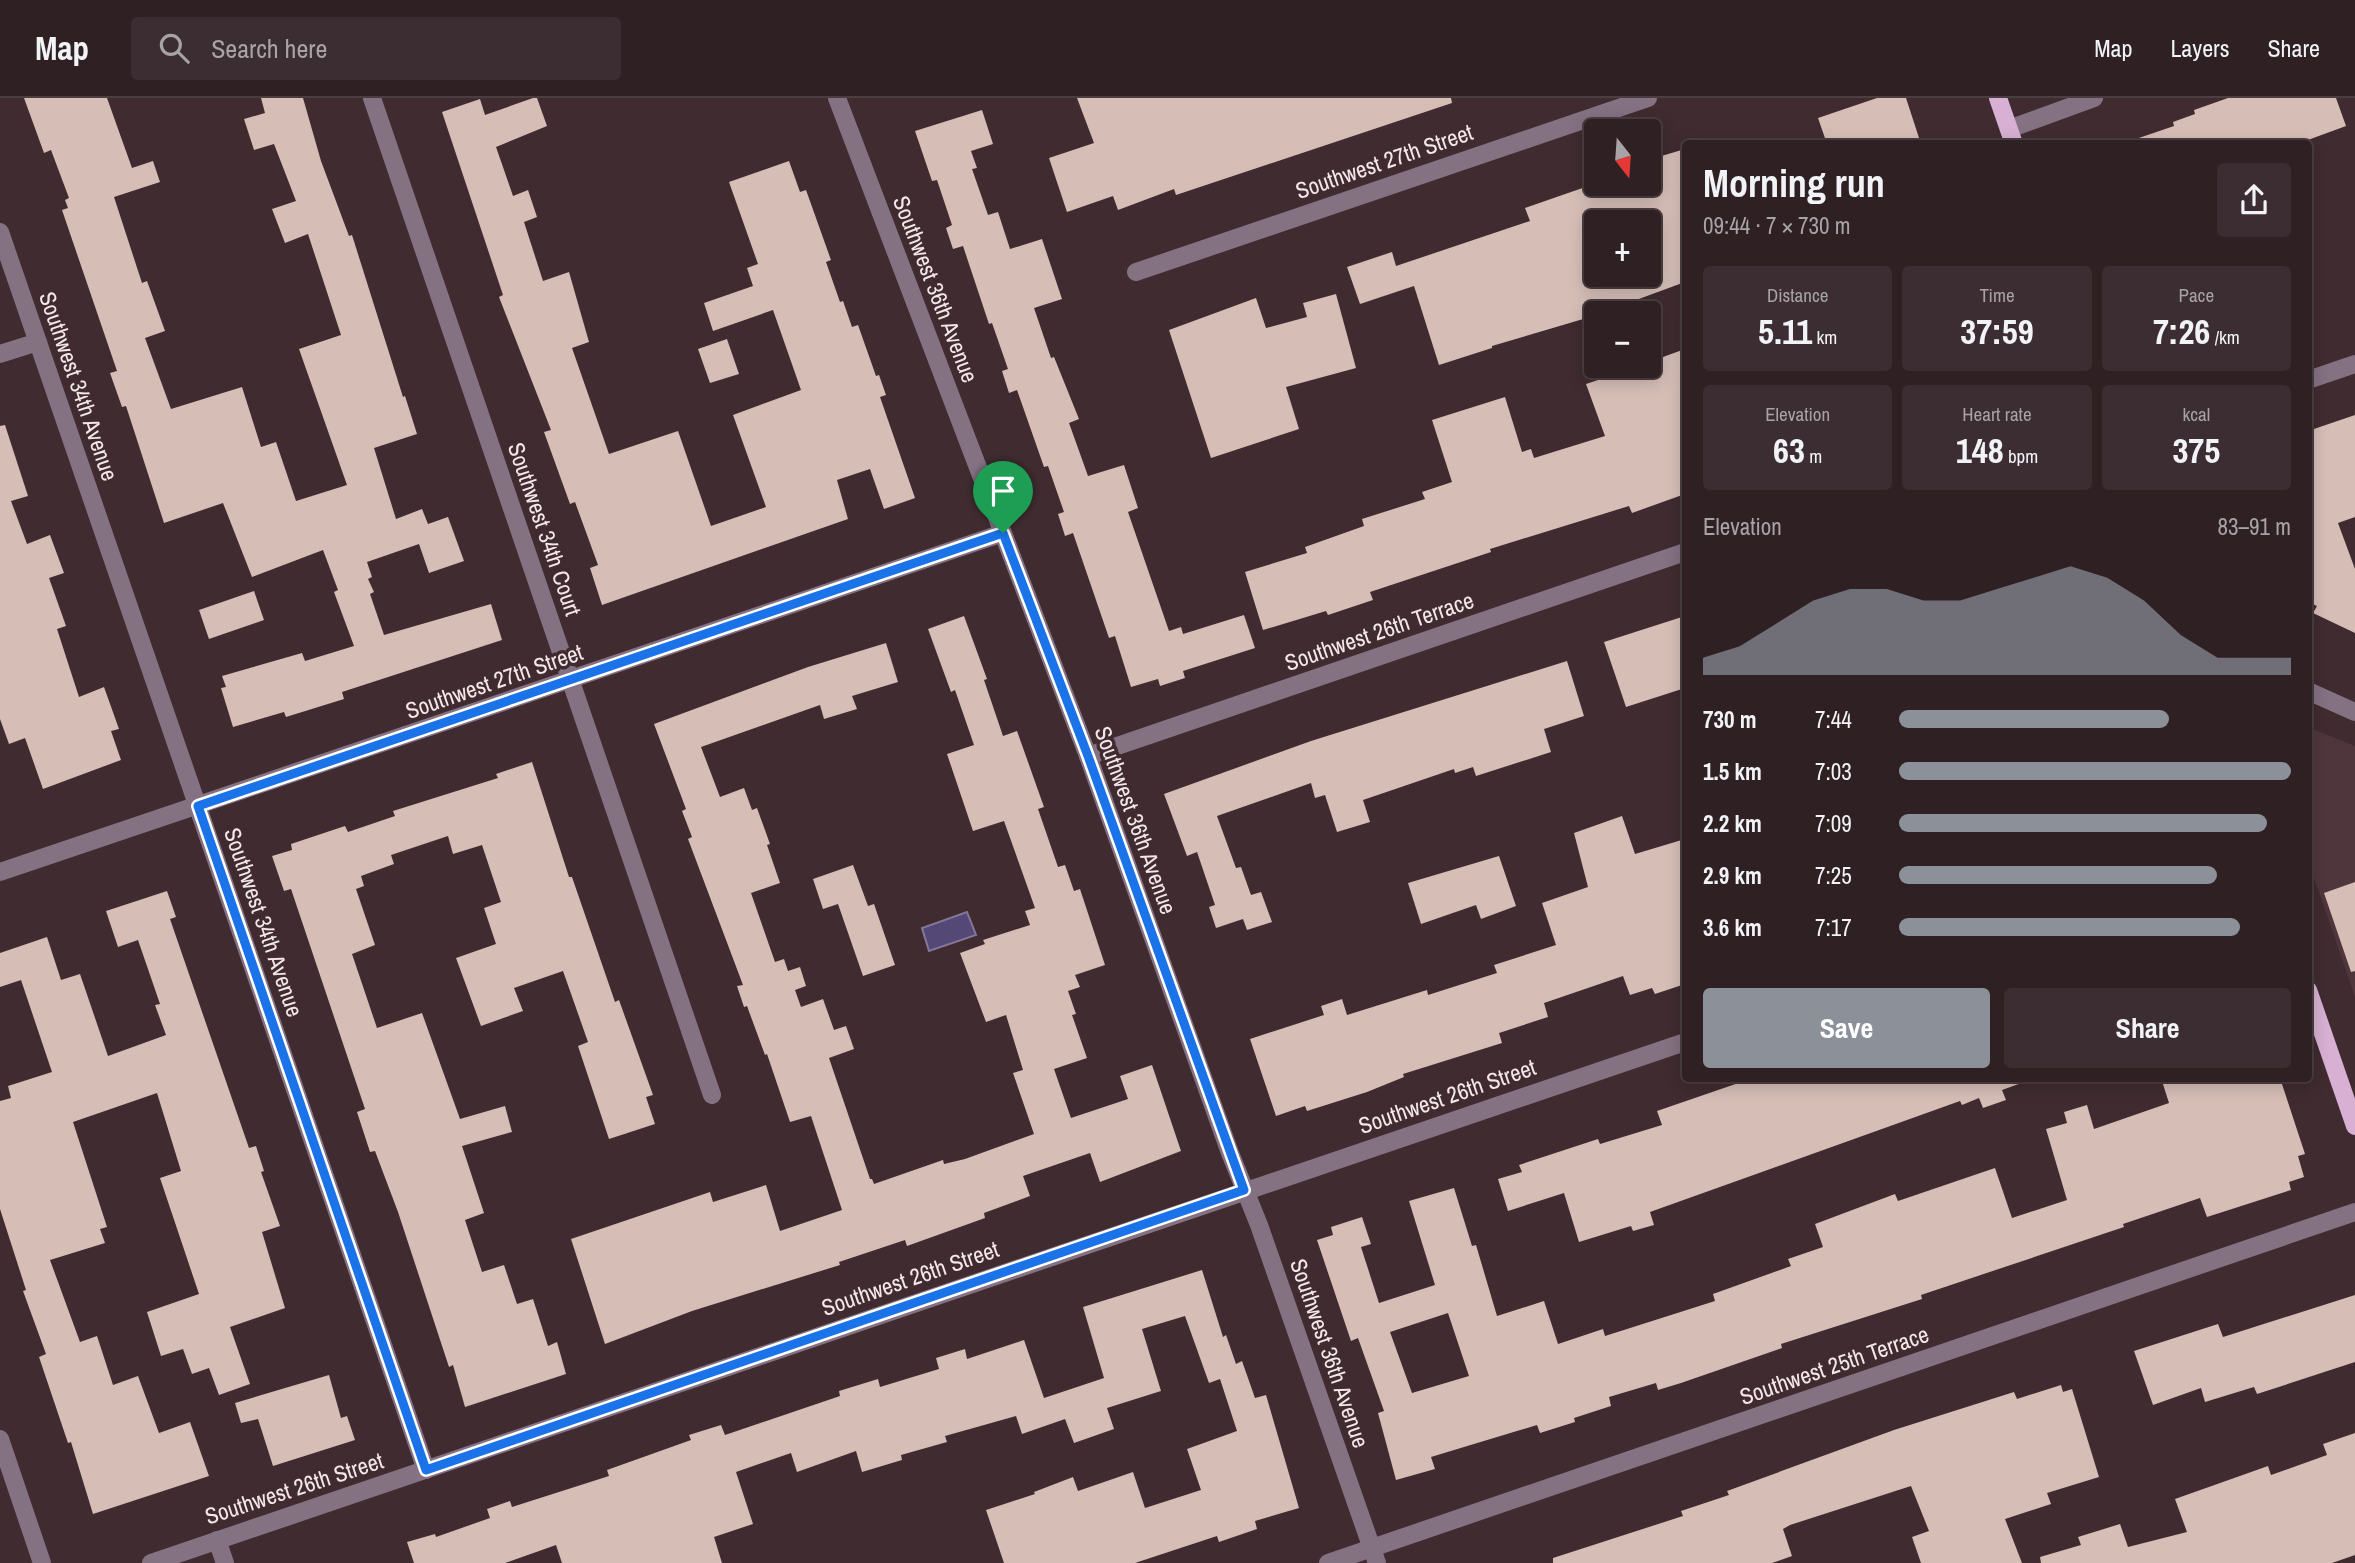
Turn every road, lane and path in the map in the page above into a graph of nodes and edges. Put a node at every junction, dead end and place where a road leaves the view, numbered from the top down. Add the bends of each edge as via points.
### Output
1 (372, 98) edge
2 (837, 98) edge
3 (1648, 98) edge
4 (1998, 98) edge
5 (2094, 98) edge
6 (2011, 136) edge
7 (0, 232) edge
8 (1136, 272) dead end
9 (38, 342) junction
10 (0, 354) edge
11 (2355, 364) edge
12 (2312, 379) edge
13 (1003, 533) junction
14 (1682, 553) edge
15 (570, 681) junction
16 (2312, 693) edge
17 (2355, 712) edge
18 (1088, 756) junction
19 (198, 806) junction
20 (0, 872) edge
21 (2312, 1002) edge
22 (1682, 1042) edge
23 (712, 1095) dead end
24 (2355, 1126) edge
25 (1244, 1190) junction
26 (2355, 1212) edge
27 (0, 1439) edge
28 (426, 1470) junction
29 (217, 1540) junction
30 (1374, 1556) edge
31 (42, 1563) edge
32 (151, 1563) edge
33 (225, 1563) edge
34 (1328, 1563) edge

1 - 15 street, Southwest 34th Court
2 - 13 street, Southwest 36th Avenue
3 - 8 street, Southwest 27th Street
4 - 6 main road
5 - 6 street
7 - 9 street, Southwest 34th Avenue
9 - 10 street
9 - 19 street, Southwest 34th Avenue
11 - 12 street
13 - 15 street, Southwest 27th Street
13 - 18 street, Southwest 36th Avenue
14 - 18 street, Southwest 26th Terrace
15 - 19 street, Southwest 27th Street
15 - 23 street, Southwest 34th Court
16 - 17 street
18 - 25 street, Southwest 36th Avenue
19 - 20 street, Southwest 27th Street
19 - 28 street, Southwest 34th Avenue
21 - 24 main road
22 - 25 street, Southwest 26th Street
25 - 28 street, Southwest 26th Street
25 - 30 street, Southwest 36th Avenue
26 - 30 street, Southwest 25th Terrace
27 - 31 street
28 - 29 street, Southwest 26th Street
29 - 32 street, Southwest 26th Street
29 - 33 street
30 - 34 street, Southwest 25th Terrace

